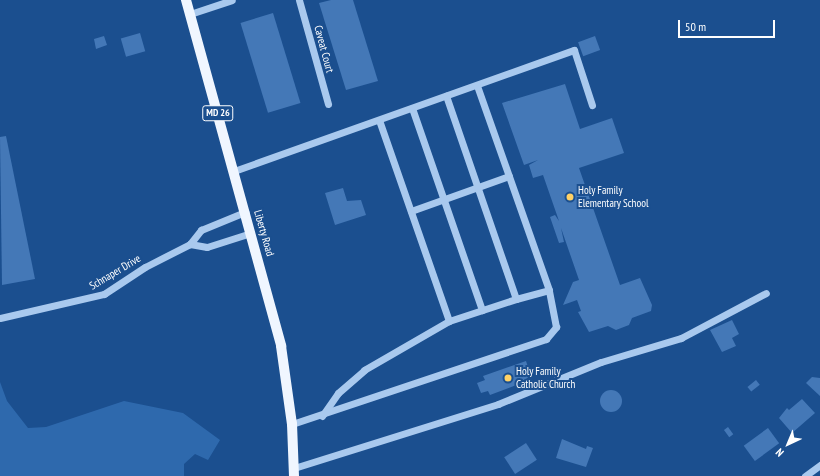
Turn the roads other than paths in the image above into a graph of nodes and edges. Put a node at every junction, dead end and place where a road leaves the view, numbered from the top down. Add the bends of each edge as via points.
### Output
1 (186, 0) edge
2 (232, 0) edge
3 (299, 0) edge
4 (190, 14) junction
5 (478, 85) junction
6 (446, 96) junction
7 (328, 104) dead end
8 (592, 105) dead end
9 (412, 108) junction
10 (379, 120) junction
11 (234, 171) junction
12 (509, 176) junction
13 (478, 187) junction
14 (444, 199) junction
15 (411, 211) junction
16 (246, 212) junction
17 (251, 233) junction
18 (190, 244) junction
19 (549, 290) junction
20 (766, 293) dead end
21 (516, 299) junction
22 (482, 310) junction
23 (0, 318) edge
24 (449, 321) junction
25 (322, 416) junction
26 (292, 424) junction
27 (820, 465) edge
28 (294, 472) edge
29 (805, 476) edge

1 - 4 main road, Liberty Road / MD 26
2 - 4 street
3 - 7 street, Caveat Court
4 - 11 main road, Liberty Road / MD 26
5 - 6 street
5 - 8 street via 574,50
5 - 12 street
6 - 9 street
6 - 13 street
9 - 10 street
9 - 14 street
10 - 11 street
10 - 15 street
11 - 16 main road, Liberty Road / MD 26
12 - 13 street
12 - 19 street
13 - 14 street
13 - 21 street
14 - 15 street
14 - 22 street
15 - 24 street
16 - 17 main road, Liberty Road / MD 26
16 - 18 street, Schnaper Drive via 201,230
17 - 18 street via 207,247
17 - 26 main road, Liberty Road / MD 26 via 281,346
18 - 23 street, Schnaper Drive via 93,298
19 - 21 street
19 - 25 street via 558,319 556,327 546,338
20 - 28 street via 681,338 601,362 498,404
21 - 22 street
22 - 24 street
24 - 25 street via 364,370 338,394
25 - 26 street
26 - 28 main road, Liberty Road / MD 26
27 - 29 street

